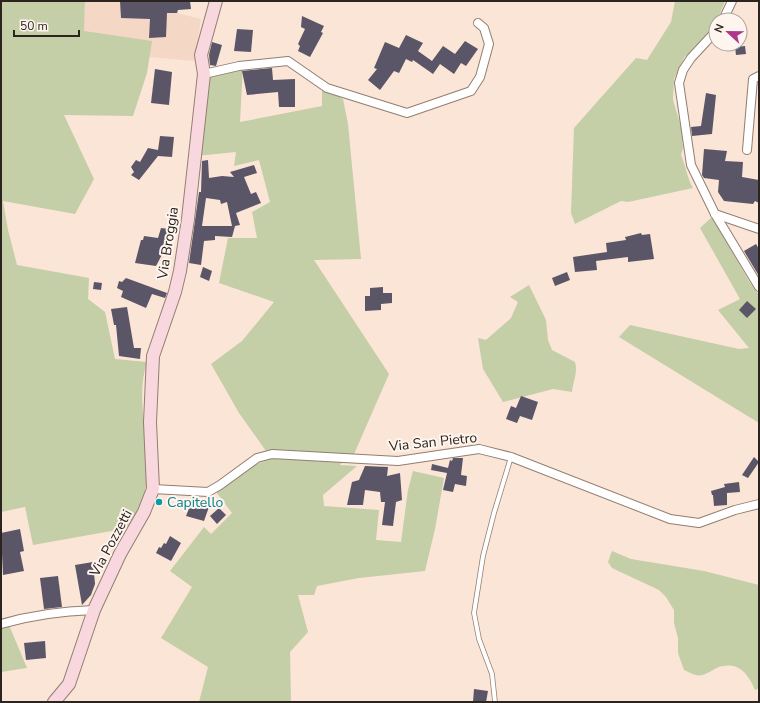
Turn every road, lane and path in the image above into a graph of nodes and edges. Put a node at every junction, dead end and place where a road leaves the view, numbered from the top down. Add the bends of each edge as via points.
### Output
1 (216, 1) edge
2 (732, 1) edge
3 (727, 12) edge
4 (478, 23) dead end
5 (708, 40) edge
6 (204, 74) junction
7 (759, 76) edge
8 (747, 150) dead end
9 (715, 214) junction
10 (759, 229) edge
11 (759, 288) edge
12 (511, 457) junction
13 (152, 489) junction
14 (759, 504) edge
15 (94, 610) junction
16 (1, 624) edge
17 (56, 702) edge
18 (494, 702) edge

1 - 6 street, Via Broggia via 201,55
2 - 3 street
4 - 6 street via 484,28 489,44 480,77 472,91 407,113 327,88 288,61 239,66
5 - 9 street via 691,58 683,70 679,83 691,165
6 - 13 street, Via Broggia via 180,271 176,292 153,356 150,422
7 - 8 street via 753,79
9 - 10 street
9 - 11 street
12 - 13 street, Via San Pietro via 478,449 398,461 272,454 257,458 208,492
12 - 14 street, Via San Pietro via 670,519 699,523
12 - 18 lane via 483,556 474,613 479,639 492,674
13 - 15 street, Via Pozzetti via 144,512 120,554
15 - 16 street via 26,617
15 - 17 street, Via Pozzetti via 72,678

